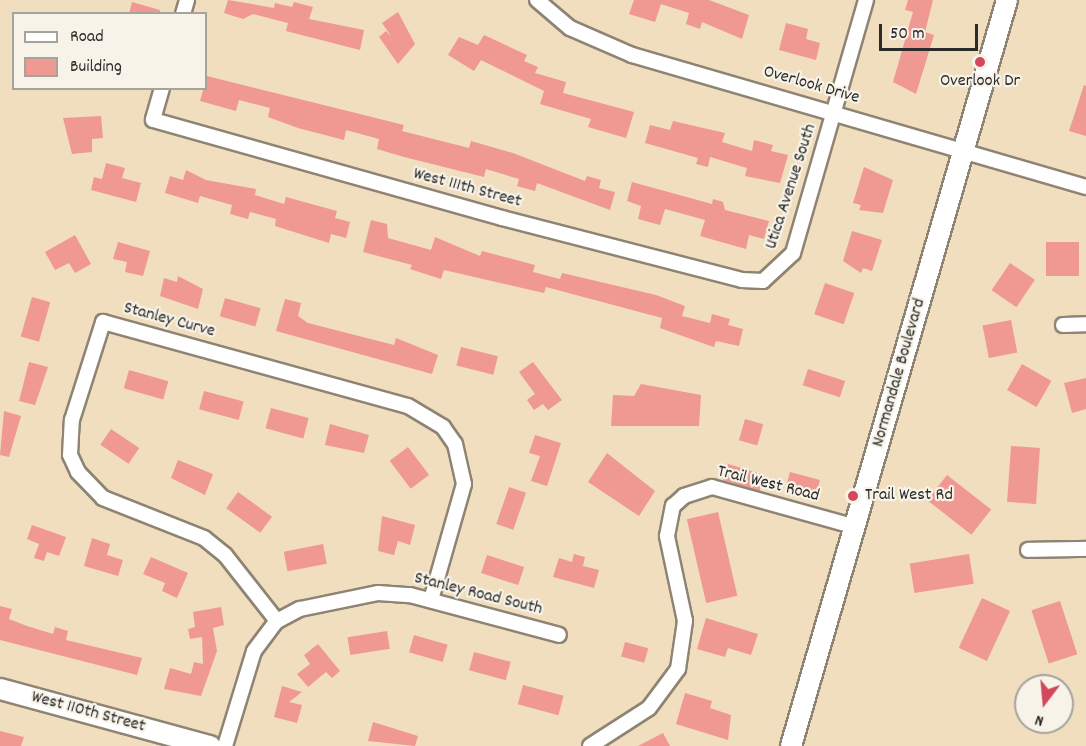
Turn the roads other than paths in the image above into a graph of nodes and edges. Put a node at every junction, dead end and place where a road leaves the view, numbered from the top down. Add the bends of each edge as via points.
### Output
1 (537, 0) edge
2 (866, 0) edge
3 (1007, 0) edge
4 (161, 90) edge
5 (834, 111) junction
6 (964, 149) junction
7 (1086, 187) edge
8 (773, 277) joint
9 (1086, 324) edge
10 (1063, 325) dead end
11 (856, 527) junction
12 (1086, 549) edge
13 (1028, 550) dead end
14 (431, 600) junction
15 (278, 621) junction
16 (559, 635) dead end
17 (0, 689) edge
18 (210, 746) edge
19 (225, 746) edge
20 (590, 746) edge
21 (791, 746) edge

1 - 5 street, Overlook Drive via 600,44
2 - 5 street, Utica Avenue South
3 - 6 street, Normandale Boulevard
4 - 8 street, West 111th Street via 153,120 730,277 751,282
5 - 6 street, Overlook Drive
5 - 8 street, Utica Avenue South via 793,253
6 - 7 street, Overlook Drive
6 - 11 street, Normandale Boulevard
9 - 10 street
11 - 20 street, Trail West Road via 712,487 684,496 673,506 667,536 685,621 678,669 649,708
11 - 21 street, Normandale Boulevard
12 - 13 street
14 - 15 street, Stanley Road South via 367,595 300,609
14 - 15 street, Stanley Curve via 464,484 455,444 427,414 103,322 72,420 70,455 78,472 103,498 204,538 225,555
14 - 16 street, Stanley Road South
15 - 19 street, Stanley Road South via 254,651
17 - 18 street, West 110th Street

